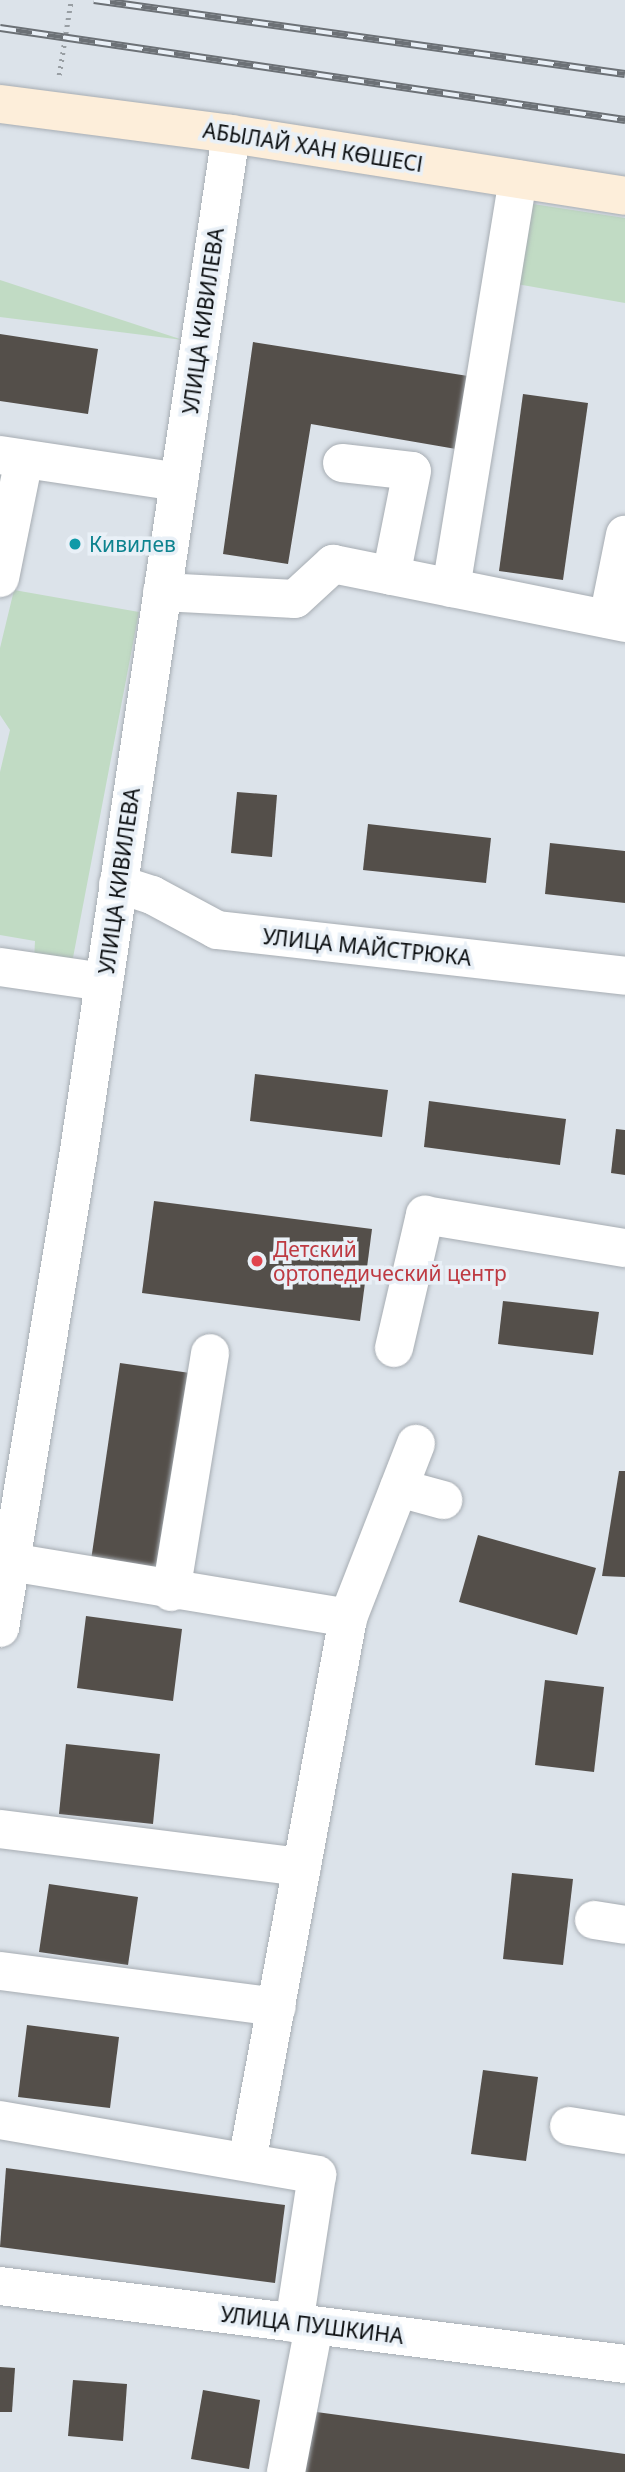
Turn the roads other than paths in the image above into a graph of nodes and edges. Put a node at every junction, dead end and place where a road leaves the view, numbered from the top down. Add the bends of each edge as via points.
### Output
1 (0, 104) edge
2 (231, 134) junction
3 (518, 179) junction
4 (625, 196) edge
5 (12, 457) edge
6 (342, 463) dead end
7 (179, 482) junction
8 (625, 536) edge
9 (391, 576) junction
10 (0, 578) edge
11 (451, 588) junction
12 (162, 592) junction
13 (616, 621) edge
14 (118, 884) junction
15 (0, 967) edge
16 (625, 976) edge
17 (104, 982) junction
18 (625, 1248) edge
19 (394, 1348) dead end
20 (210, 1353) dead end
21 (416, 1444) dead end
22 (399, 1488) junction
23 (443, 1500) dead end
24 (11, 1562) junction
25 (171, 1592) junction
26 (348, 1618) junction
27 (0, 1628) edge
28 (0, 1829) edge
29 (302, 1867) junction
30 (0, 1971) edge
31 (277, 2007) junction
32 (0, 2120) edge
33 (569, 2126) dead end
34 (625, 2136) edge
35 (247, 2162) junction
36 (0, 2286) edge
37 (304, 2324) junction
38 (625, 2364) edge
39 (286, 2472) edge

1 - 2 main road, АБЫЛАЙ ХАН КӨШЕСІ
2 - 3 main road, АБЫЛАЙ ХАН КӨШЕСІ
2 - 7 street, УЛИЦА КИВИЛЕВА
3 - 4 main road, АБЫЛАЙ ХАН КӨШЕСІ
3 - 11 street
5 - 7 street
5 - 10 street
6 - 9 street via 412,471
7 - 12 street, УЛИЦА КИВИЛЕВА
8 - 13 street
9 - 11 street
9 - 12 street via 333,564 295,599
11 - 13 street
12 - 14 street, УЛИЦА КИВИЛЕВА
14 - 16 street, УЛИЦА МАЙСТРЮКА via 152,895 217,930
14 - 17 street, УЛИЦА КИВИЛЕВА
15 - 17 street
17 - 24 street, УЛИЦА КИВИЛЕВА
18 - 19 street via 425,1215
20 - 25 street
21 - 22 street
22 - 23 street
22 - 26 street
24 - 25 street
24 - 27 street, УЛИЦА КИВИЛЕВА
25 - 26 street
26 - 29 street
28 - 29 street
29 - 31 street
30 - 31 street
31 - 35 street
32 - 35 street
33 - 34 street
35 - 37 street via 317,2175
36 - 37 street, УЛИЦА ПУШКИНА
37 - 38 street, УЛИЦА ПУШКИНА
37 - 39 street

